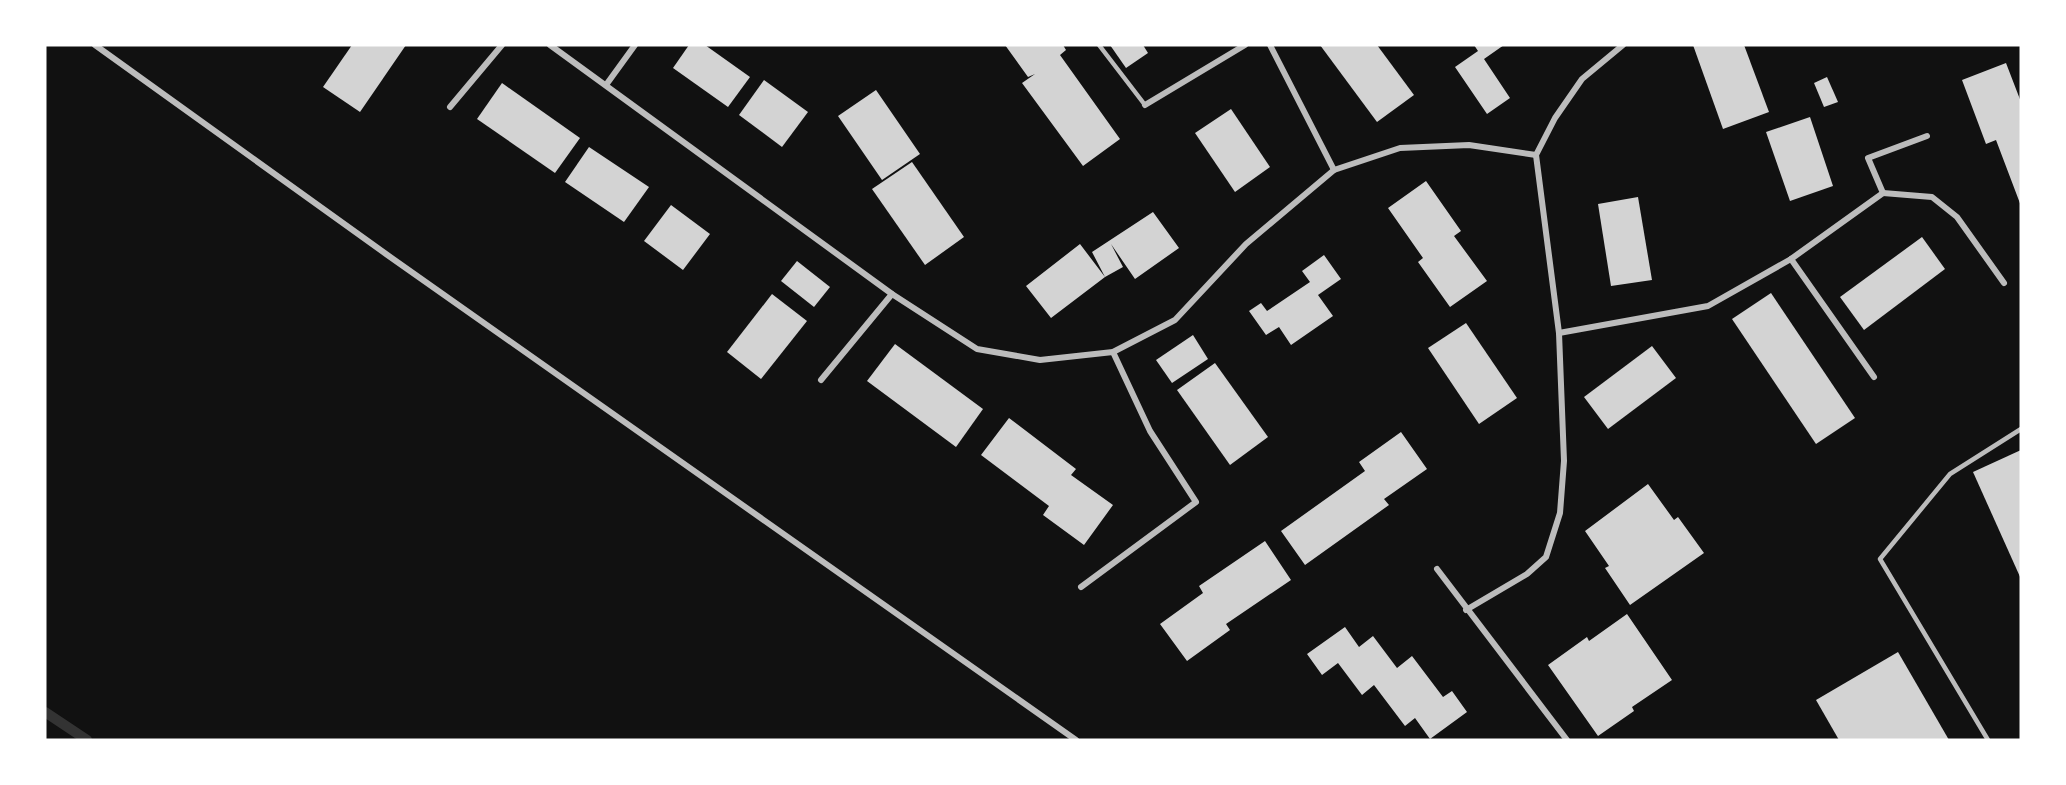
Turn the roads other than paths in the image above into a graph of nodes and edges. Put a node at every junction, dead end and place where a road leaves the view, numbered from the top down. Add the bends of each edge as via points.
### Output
1 (95, 45) edge
2 (502, 45) edge
3 (550, 45) edge
4 (635, 45) edge
5 (1099, 45) edge
6 (1245, 45) edge
7 (1270, 45) edge
8 (1623, 45) edge
9 (606, 85) junction
10 (1145, 105) joint
11 (450, 107) dead end
12 (1928, 136) dead end
13 (1536, 155) junction
14 (1334, 170) junction
15 (1883, 193) junction
16 (1791, 259) junction
17 (2004, 283) dead end
18 (892, 294) junction
19 (1559, 333) junction
20 (1113, 352) junction
21 (1874, 377) dead end
22 (821, 380) dead end
23 (2021, 429) edge
24 (1437, 569) dead end
25 (1081, 587) dead end
26 (1466, 610) junction
27 (1076, 740) edge
28 (1567, 740) edge
29 (1988, 740) edge

1 - 27 street
2 - 11 street
3 - 9 street
4 - 9 street
5 - 10 lane
6 - 10 street
7 - 14 street
8 - 13 street via 1582,80 1555,118
9 - 18 street
12 - 15 street via 1868,158
13 - 14 street via 1469,146 1400,148
13 - 19 street
14 - 20 street via 1246,244 1175,320
15 - 16 street
15 - 17 street via 1932,197 1957,217
16 - 19 street via 1708,306
16 - 21 street
18 - 20 street via 978,349 1040,360
18 - 22 street
19 - 26 street via 1564,461 1560,513 1546,557 1527,574
20 - 25 street via 1150,431 1196,502
23 - 29 lane via 1950,474 1881,559
24 - 26 street
26 - 28 street

